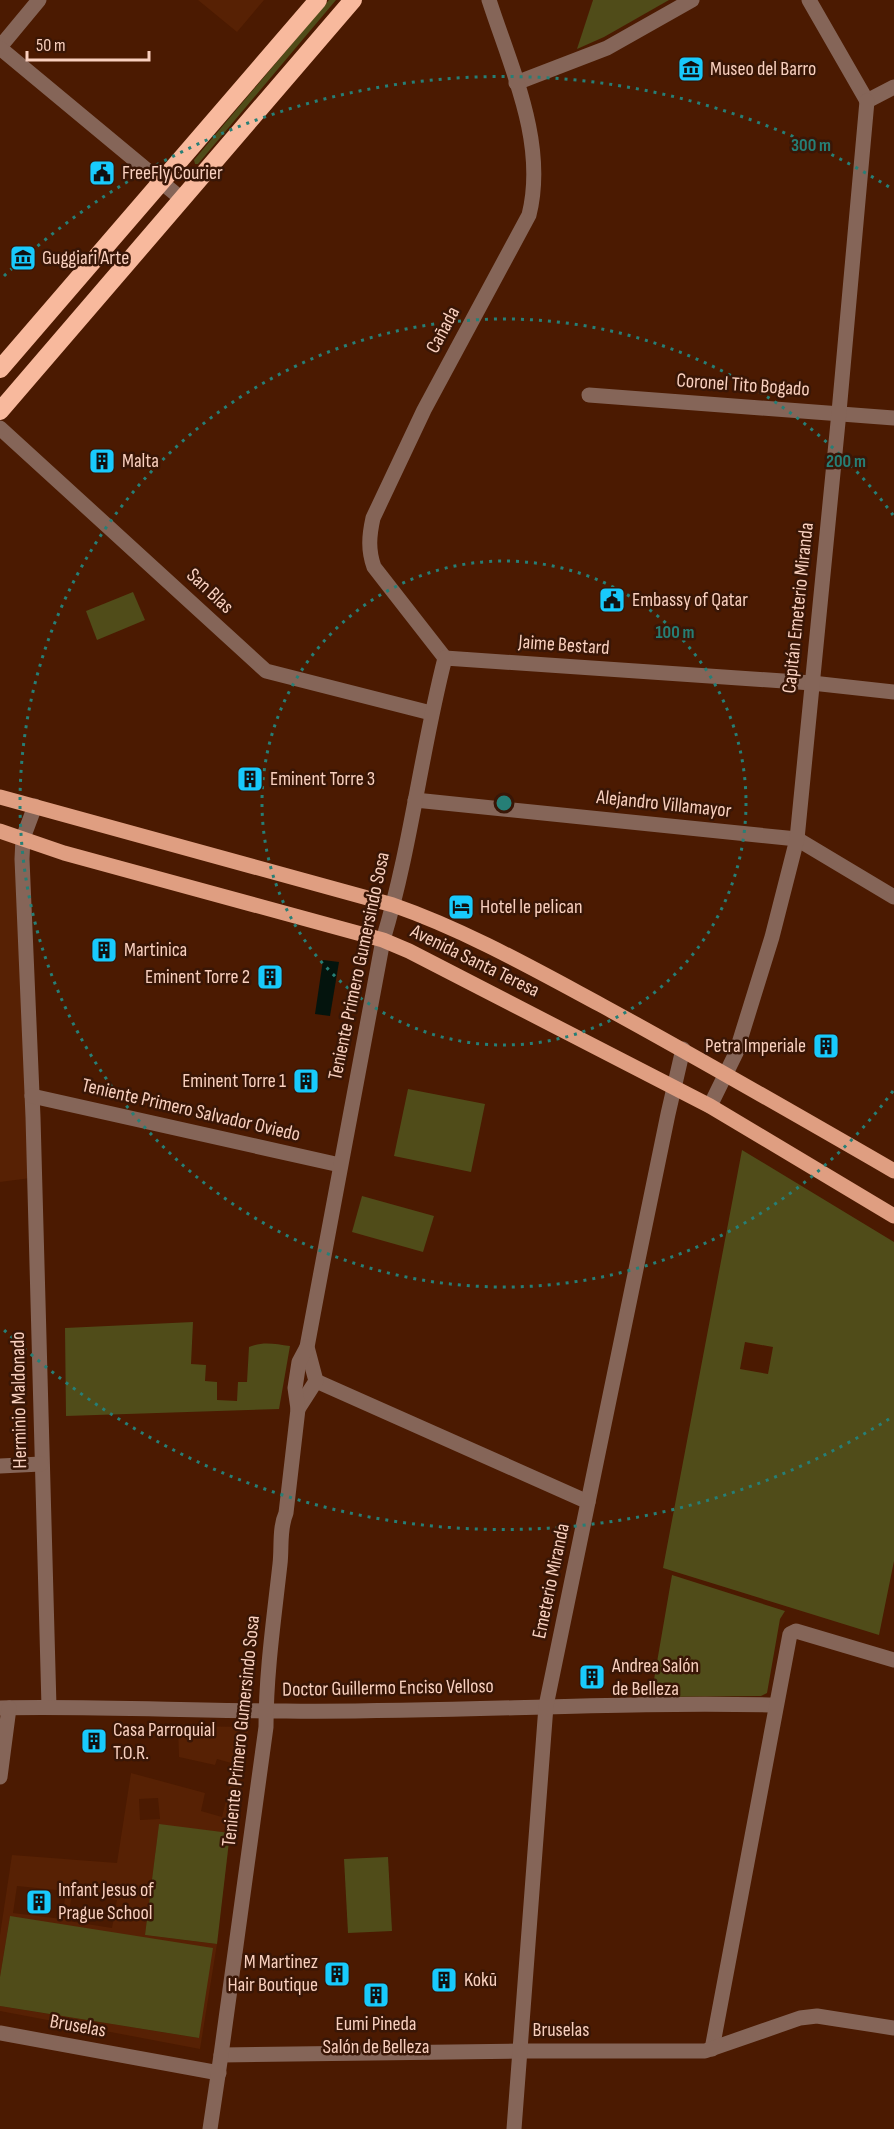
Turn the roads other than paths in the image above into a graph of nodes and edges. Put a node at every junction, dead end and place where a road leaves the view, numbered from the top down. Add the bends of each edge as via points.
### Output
1 (39, 0) edge
2 (318, 0) edge
3 (353, 0) edge
4 (489, 0) edge
5 (692, 0) edge
6 (809, 0) edge
7 (0, 48) edge
8 (516, 83) junction
9 (894, 87) edge
10 (867, 101) junction
11 (161, 183) junction
12 (183, 200) junction
13 (0, 369) edge
14 (589, 395) dead end
15 (0, 411) edge
16 (839, 412) junction
17 (894, 418) edge
18 (0, 428) edge
19 (445, 658) junction
20 (812, 682) junction
21 (894, 692) edge
22 (431, 713) junction
23 (0, 797) edge
24 (415, 800) junction
25 (34, 806) junction
26 (0, 831) edge
27 (23, 838) junction
28 (797, 839) junction
29 (894, 897) edge
30 (393, 905) junction
31 (383, 940) junction
32 (683, 1049) junction
33 (725, 1073) junction
34 (673, 1088) junction
35 (32, 1096) junction
36 (710, 1106) junction
37 (340, 1165) junction
38 (894, 1171) edge
39 (894, 1216) edge
40 (307, 1347) junction
41 (315, 1381) junction
42 (298, 1409) junction
43 (41, 1464) junction
44 (0, 1466) edge
45 (588, 1502) junction
46 (894, 1660) edge
47 (776, 1705) junction
48 (546, 1706) junction
49 (49, 1707) junction
50 (4, 1708) edge
51 (266, 1710) junction
52 (0, 1777) edge
53 (894, 2028) edge
54 (0, 2033) edge
55 (712, 2049) junction
56 (520, 2050) junction
57 (221, 2055) junction
58 (219, 2073) junction
59 (210, 2129) edge
60 (514, 2129) edge

1 - 7 street
2 - 11 highway
3 - 12 highway
4 - 8 street, Cañada
5 - 8 street via 607,48
6 - 10 street
7 - 11 street
8 - 19 street, Cañada via 535,162 529,215 424,410 373,518 369,536 374,567
9 - 10 street
10 - 16 street, Capitán Emeterio Miranda
11 - 12 street
11 - 13 highway
12 - 15 highway
14 - 16 street, Coronel Tito Bogado
16 - 17 street, Coronel Tito Bogado
16 - 20 street, Capitán Emeterio Miranda
18 - 22 street, San Blas via 266,671
19 - 20 street, Jaime Bestard
19 - 22 street, Teniente Primero Gumersindo Sosa
20 - 21 street, Jaime Bestard
20 - 28 street, Capitán Emeterio Miranda
22 - 24 street, Teniente Primero Gumersindo Sosa
23 - 25 main road, Avenida Santa Teresa
24 - 28 street, Alejandro Villamayor
24 - 30 street, Teniente Primero Gumersindo Sosa
25 - 27 street, Herminio Maldonado
25 - 30 main road, Avenida Santa Teresa
26 - 27 main road, Avenida Santa Teresa
27 - 31 main road, Avenida Santa Teresa via 64,853
27 - 35 street, Herminio Maldonado
28 - 29 street, Alejandro Villamayor
28 - 33 street, Capitán Emeterio Miranda via 770,946 736,1053
30 - 31 street, Teniente Primero Gumersindo Sosa
30 - 32 main road, Avenida Santa Teresa via 521,963
31 - 34 main road, Avenida Santa Teresa
31 - 37 street, Teniente Primero Gumersindo Sosa
32 - 33 main road, Avenida Santa Teresa
32 - 34 street, Emeterio Miranda
33 - 36 street, Capitán Emeterio Miranda
33 - 38 main road, Avenida Santa Teresa
34 - 36 main road, Avenida Santa Teresa
34 - 45 street, Emeterio Miranda
35 - 37 street, Teniente Primero Salvador Oviedo
35 - 43 street, Herminio Maldonado
36 - 39 main road, Avenida Santa Teresa
37 - 40 street, Teniente Primero Gumersindo Sosa
40 - 41 street
40 - 42 street via 297,1371
41 - 42 street
41 - 45 street
42 - 51 street, Teniente Primero Gumersindo Sosa via 282,1521
43 - 44 street
43 - 49 street, Herminio Maldonado
45 - 48 street, Emeterio Miranda
46 - 47 street via 796,1631 790,1634
47 - 48 street, Doctor Guillermo Enciso Velloso
47 - 55 street
48 - 51 street, Doctor Guillermo Enciso Velloso
48 - 56 street, Emeterio Miranda
49 - 50 street, Doctor Guillermo Enciso Velloso
49 - 51 street, Doctor Guillermo Enciso Velloso
50 - 52 street
51 - 57 street, Teniente Primero Gumersindo Sosa
53 - 55 street, Bruselas via 817,2016 800,2018
54 - 58 street, Bruselas
55 - 56 street, Bruselas
56 - 57 street, Bruselas
56 - 60 street, Emeterio Miranda
57 - 58 street, Teniente Primero Gumersindo Sosa
58 - 59 street, Teniente Primero Gumersindo Sosa

